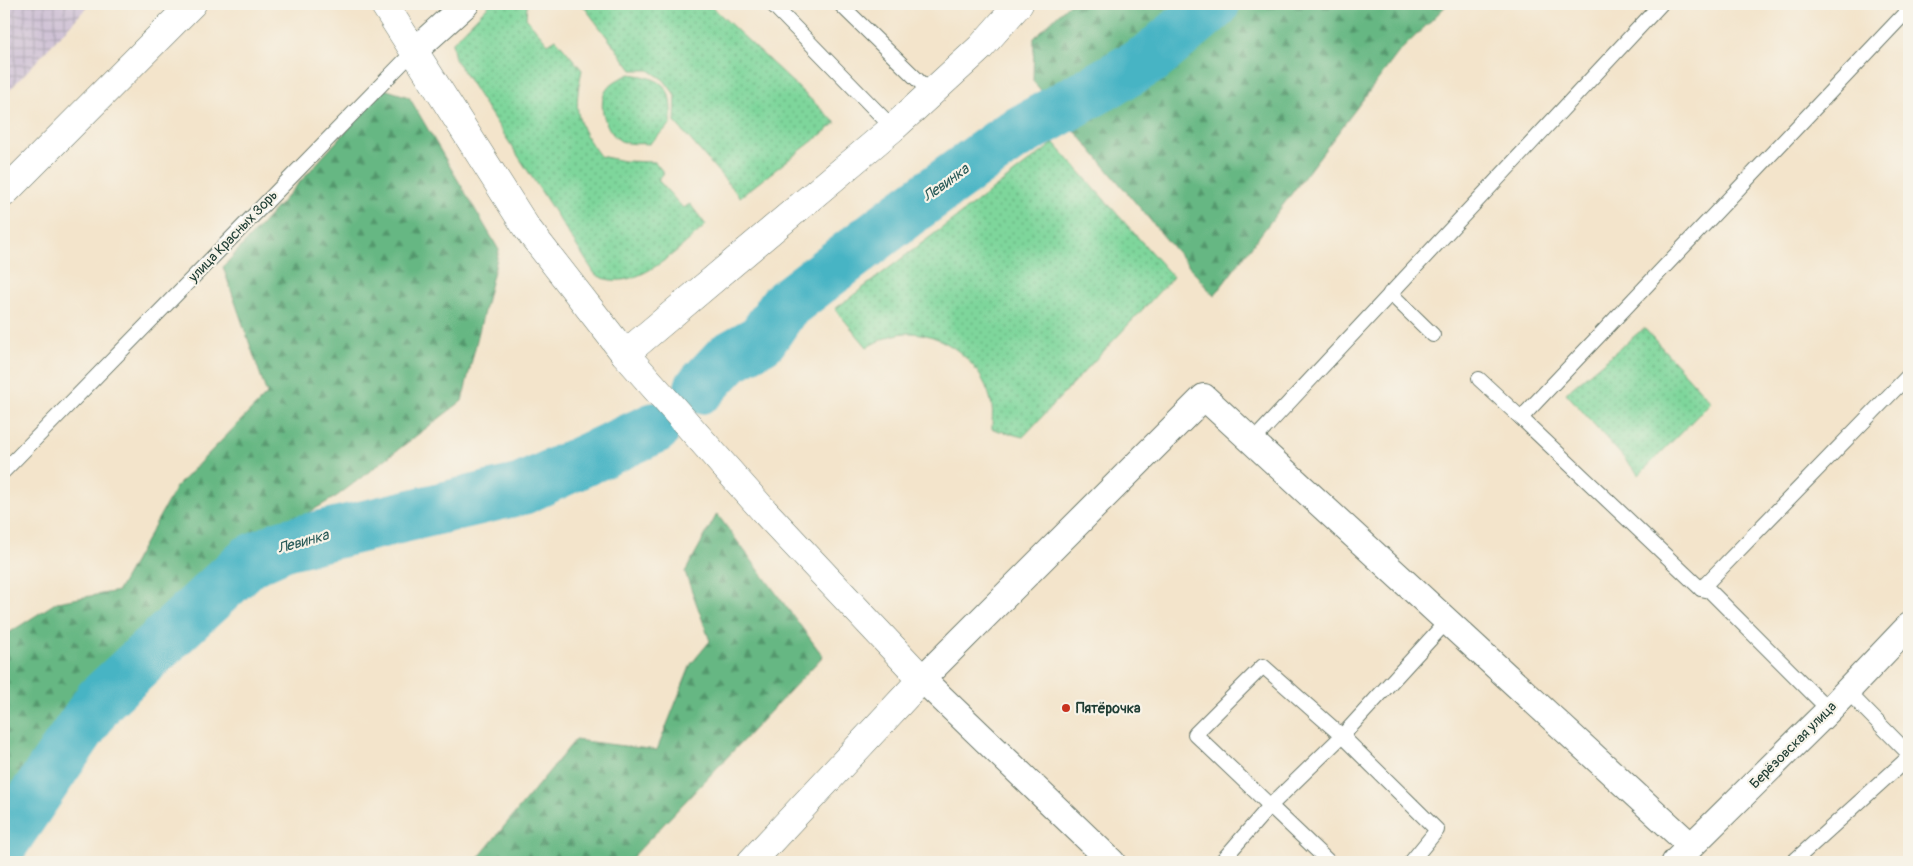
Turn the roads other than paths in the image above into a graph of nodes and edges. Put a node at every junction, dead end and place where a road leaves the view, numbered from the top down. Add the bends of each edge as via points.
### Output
1 (192, 4) edge
2 (384, 4) edge
3 (466, 4) edge
4 (772, 4) edge
5 (840, 4) edge
6 (1019, 4) edge
7 (1661, 4) edge
8 (1909, 9) edge
9 (414, 51) junction
10 (931, 93) junction
11 (893, 128) junction
12 (4, 193) edge
13 (1390, 294) junction
14 (1433, 334) dead end
15 (625, 354) junction
16 (1909, 375) edge
17 (1479, 379) dead end
18 (1521, 418) junction
19 (1252, 442) junction
20 (4, 471) edge
21 (1701, 589) junction
22 (1447, 621) junction
23 (1909, 626) edge
24 (922, 678) junction
25 (1847, 691) junction
26 (1829, 710) junction
27 (1342, 736) junction
28 (1909, 756) edge
29 (1269, 807) junction
30 (1689, 857) edge
31 (751, 862) edge
32 (1112, 862) edge
33 (1221, 862) edge
34 (1329, 862) edge
35 (1411, 862) edge
36 (1793, 862) edge

1 - 12 street
2 - 9 street
3 - 9 street, улица Красных Зорь
4 - 11 lane
5 - 10 lane
6 - 10 street via 980,48
7 - 13 lane
8 - 18 lane
9 - 15 street via 526,227
9 - 20 lane, улица Красных Зорь
10 - 11 street
11 - 15 street
13 - 14 lane
13 - 19 lane
15 - 24 street via 765,512
16 - 21 lane
17 - 18 lane
18 - 21 lane
19 - 22 street
19 - 24 street via 1204,398
21 - 26 lane via 1710,592
22 - 27 lane
22 - 30 street
23 - 25 street, Берёзовская улица
24 - 31 street
24 - 32 street
25 - 26 street, Берёзовская улица
25 - 28 lane
26 - 30 street, Берёзовская улица
27 - 29 lane
27 - 29 lane via 1263,666 1195,734
27 - 35 lane via 1437,830
28 - 36 lane
29 - 33 lane
29 - 34 lane

